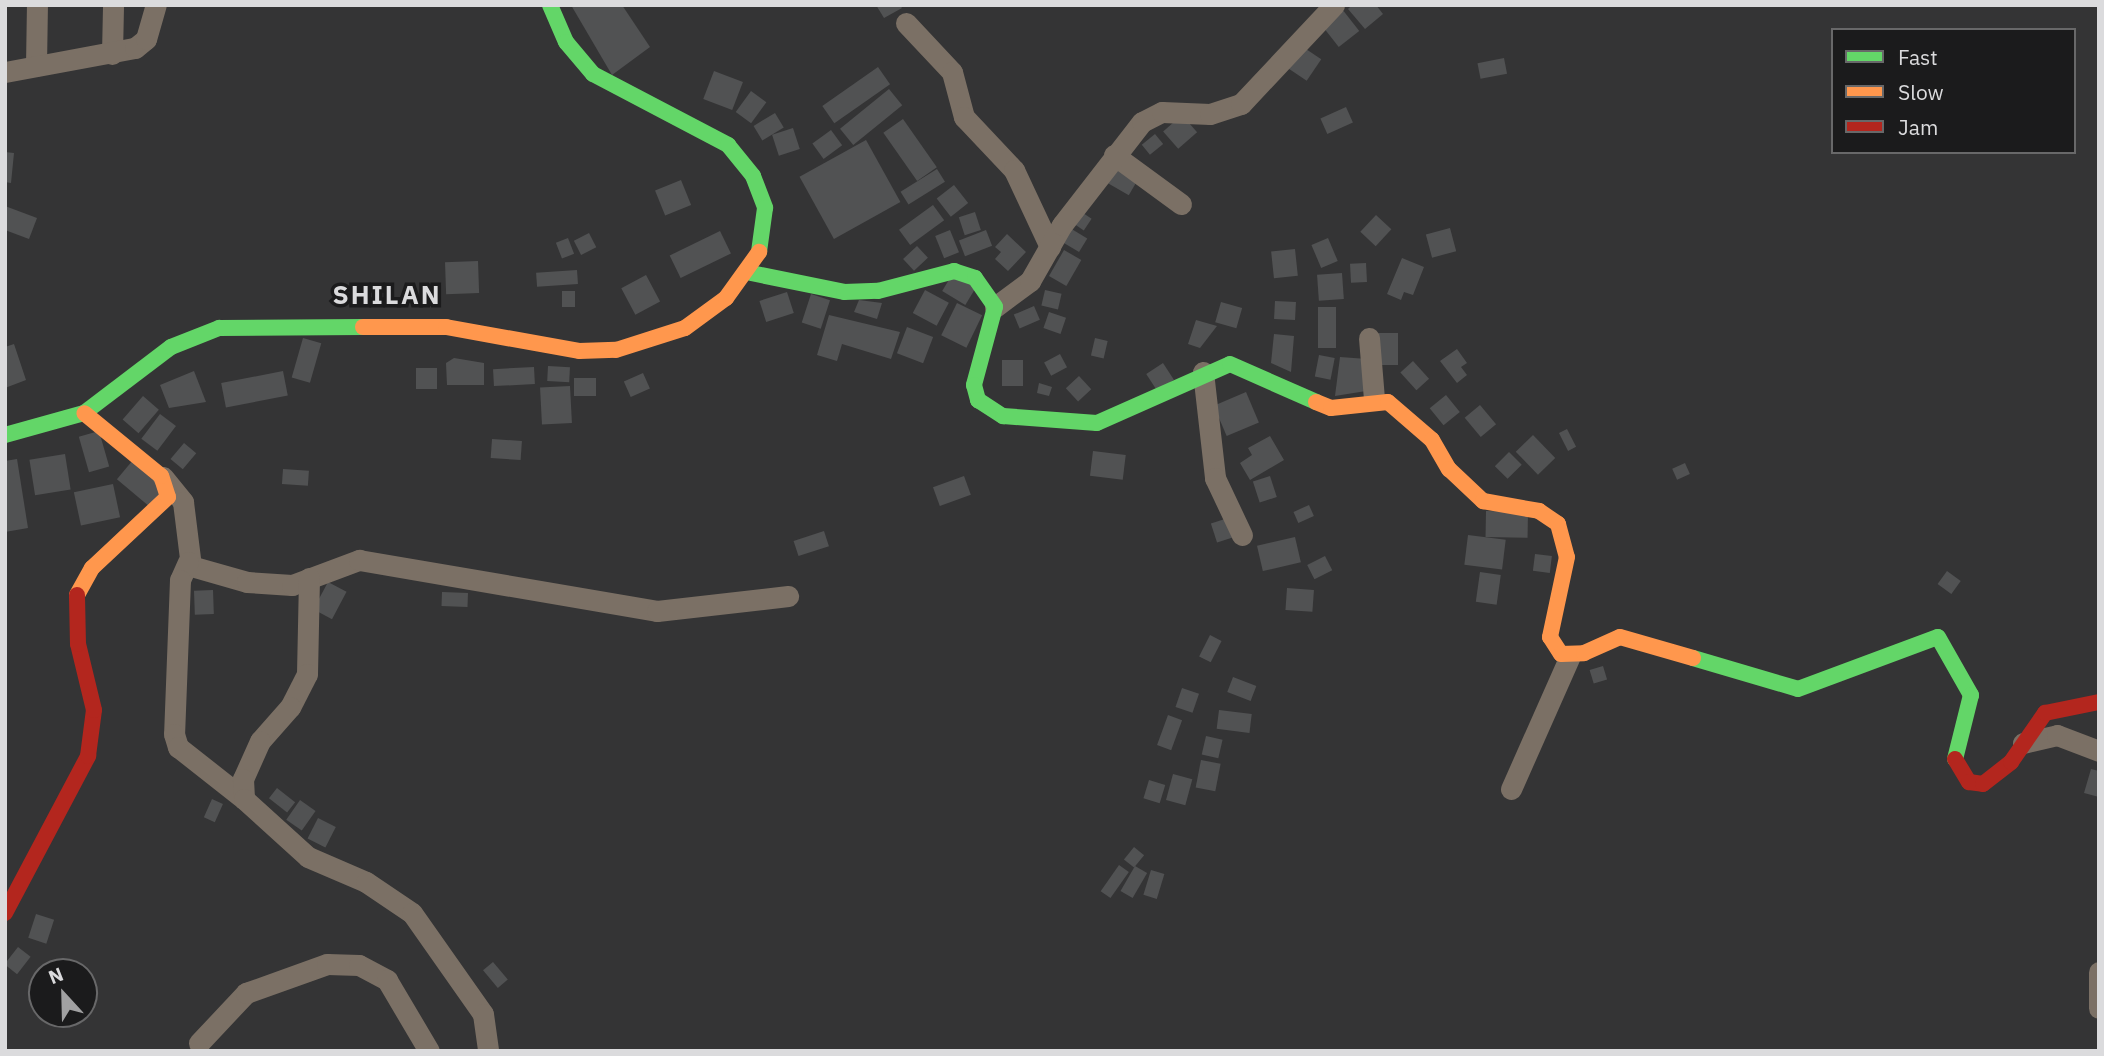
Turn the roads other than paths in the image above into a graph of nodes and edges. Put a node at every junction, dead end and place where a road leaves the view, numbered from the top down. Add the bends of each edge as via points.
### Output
1 (37, 5) edge
2 (113, 5) edge
3 (156, 5) edge
4 (550, 5) edge
5 (1334, 5) edge
6 (906, 23) dead end
7 (111, 54) junction
8 (36, 66) junction
9 (5, 72) edge
10 (1114, 155) junction
11 (1181, 204) dead end
12 (1050, 247) junction
13 (751, 273) junction
14 (995, 307) junction
15 (1369, 338) dead end
16 (1203, 372) junction
17 (1374, 399) junction
18 (83, 414) junction
19 (5, 435) edge
20 (162, 476) junction
21 (1242, 535) dead end
22 (188, 562) junction
23 (309, 578) junction
24 (788, 596) dead end
25 (1570, 656) junction
26 (2099, 702) edge
27 (2023, 743) junction
28 (2099, 751) edge
29 (1511, 789) dead end
30 (244, 799) junction
31 (5, 913) edge
32 (2099, 972) edge
33 (2099, 1008) edge
34 (199, 1043) dead end
35 (429, 1051) edge
36 (488, 1051) edge

1 - 8 street
2 - 7 street
3 - 7 street via 142,44
4 - 13 main road via 565,42 593,74 728,145 744,162 765,208
5 - 10 street via 1241,104 1210,114 1180,109 1151,115
6 - 12 street via 952,72 964,117 1014,170
7 - 8 street
8 - 9 street
10 - 11 street
10 - 12 street
12 - 14 street via 1025,288
13 - 14 main road via 844,292 878,290 954,271 975,278
13 - 18 main road via 685,327 616,350 579,351 446,327 219,328 171,347
14 - 16 main road via 975,385 978,400 1003,416 1097,423
15 - 17 street
16 - 17 main road via 1244,365 1331,408
16 - 21 street via 1215,478
17 - 25 main road via 1402,412 1483,501 1539,511 1558,524 1567,557 1550,637
18 - 19 main road
18 - 20 main road
20 - 22 street via 183,502
20 - 31 main road via 166,503 92,568 76,597 78,643 94,710 88,756
22 - 23 street via 195,570 247,582 292,584
22 - 30 street via 180,580 174,734 178,747
23 - 24 street via 359,560 657,611
23 - 30 street via 307,674 290,707 260,741 243,779
25 - 27 main road via 1620,637 1798,689 1938,637 1971,695 1953,752 1959,775 1983,784
25 - 29 street
26 - 27 main road via 2053,708
27 - 28 street via 2057,735
30 - 36 street via 308,857 366,882 412,914 483,1014 490,1027
32 - 33 street
34 - 35 street via 246,993 327,964 359,965 387,980

